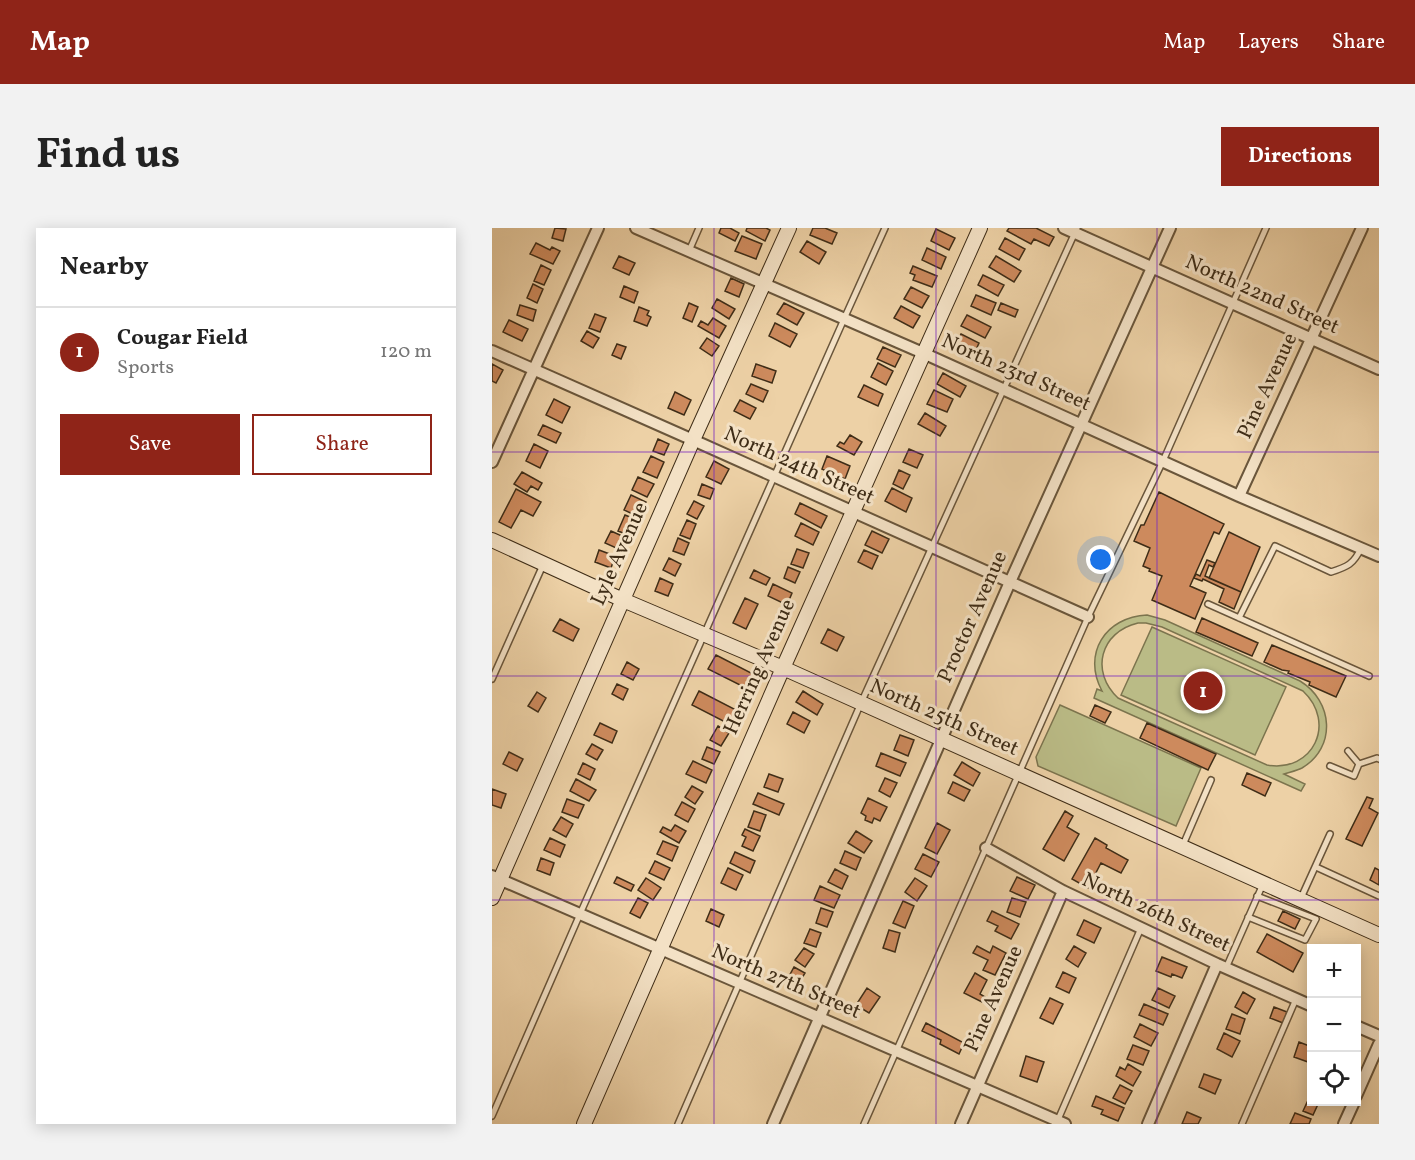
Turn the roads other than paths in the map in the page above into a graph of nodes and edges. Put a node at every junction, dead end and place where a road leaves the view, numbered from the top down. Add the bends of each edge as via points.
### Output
1 (598, 228) edge
2 (636, 228) edge
3 (699, 228) edge
4 (789, 228) edge
5 (885, 228) edge
6 (980, 228) edge
7 (1064, 228) edge
8 (1170, 228) edge
9 (1266, 228) edge
10 (1362, 228) edge
11 (1076, 230) edge
12 (689, 251) junction
13 (1152, 267) junction
14 (763, 284) junction
15 (1233, 303) junction
16 (844, 319) junction
17 (1312, 338) junction
18 (492, 351) edge
19 (923, 353) junction
20 (534, 369) junction
21 (1379, 369) edge
22 (1004, 389) junction
23 (1081, 423) junction
24 (693, 440) junction
25 (1163, 461) junction
26 (492, 462) edge
27 (774, 476) junction
28 (1239, 496) junction
29 (852, 511) junction
30 (492, 540) edge
31 (932, 547) junction
32 (1361, 548) junction
33 (1379, 556) edge
34 (543, 564) junction
35 (1010, 582) junction
36 (623, 600) junction
37 (1208, 604) dead end
38 (1088, 617) junction
39 (1239, 618) junction
40 (704, 635) junction
41 (783, 668) junction
42 (1369, 676) dead end
43 (492, 679) edge
44 (861, 703) junction
45 (940, 739) junction
46 (1348, 751) dead end
47 (1379, 759) edge
48 (1359, 764) junction
49 (1330, 766) dead end
50 (1019, 774) junction
51 (1211, 780) dead end
52 (1330, 834) dead end
53 (1182, 847) junction
54 (986, 848) junction
55 (1316, 867) junction
56 (496, 878) edge
57 (1263, 883) junction
58 (1063, 891) junction
59 (1257, 896) junction
60 (1379, 896) edge
61 (1278, 897) junction
62 (492, 898) edge
63 (1301, 909) junction
64 (580, 914) junction
65 (1248, 917) junction
66 (1285, 925) dead end
67 (1141, 928) junction
68 (1282, 931) junction
69 (1379, 935) edge
70 (659, 948) junction
71 (1221, 966) junction
72 (739, 982) junction
73 (1296, 999) junction
74 (1307, 1004) edge
75 (819, 1017) junction
76 (1361, 1028) edge
77 (1379, 1035) edge
78 (1379, 1044) edge
79 (896, 1051) junction
80 (1361, 1085) edge
81 (977, 1086) junction
82 (1352, 1106) edge
83 (492, 1116) edge
84 (1059, 1123) edge
85 (584, 1124) edge
86 (678, 1124) edge
87 (773, 1124) edge
88 (864, 1124) edge
89 (961, 1124) edge
90 (1148, 1124) edge
91 (1242, 1124) edge
92 (1344, 1124) edge

1 - 20 street
2 - 12 street, North 23rd Street
3 - 12 lane
4 - 14 main road, Lyle Avenue
5 - 16 lane
6 - 19 main road, Herring Avenue
7 - 11 street, North 22nd Street
8 - 13 street, Proctor Avenue
9 - 15 lane
10 - 17 street, Pine Avenue
11 - 13 street, North 22nd Street
11 - 22 lane
12 - 14 street, North 23rd Street
13 - 15 street, North 22nd Street
13 - 23 street, Proctor Avenue
14 - 16 street, North 23rd Street
14 - 24 main road, Lyle Avenue
15 - 17 street, North 22nd Street
15 - 25 lane
16 - 19 street, North 23rd Street
16 - 27 lane
17 - 21 street, North 22nd Street
17 - 28 street, Pine Avenue
18 - 20 street, North 24th Street
19 - 22 street, North 23rd Street
19 - 29 main road, Herring Avenue
20 - 24 street, North 24th Street
20 - 26 street
22 - 23 street, North 23rd Street
22 - 31 lane
23 - 25 street, North 23rd Street
23 - 35 street, Proctor Avenue
24 - 27 street, North 24th Street
24 - 36 main road, Lyle Avenue
25 - 28 street, North 23rd Street
25 - 38 lane
27 - 29 street, North 24th Street
27 - 40 lane
28 - 32 street, North 23rd Street
29 - 31 street, North 24th Street
29 - 41 main road, Herring Avenue
30 - 34 main road, North 25th Street
31 - 35 street, North 24th Street
31 - 44 lane
32 - 33 street, North 23rd Street
32 - 39 lane via 1349,565 1331,572 1275,546
34 - 36 main road, North 25th Street
34 - 43 lane
35 - 38 street, North 24th Street
35 - 45 street, Proctor Avenue
36 - 40 main road, North 25th Street
36 - 56 main road, Lyle Avenue
37 - 39 lane
38 - 50 lane
39 - 42 lane
40 - 41 main road, North 25th Street
40 - 64 lane
41 - 44 main road, North 25th Street
41 - 70 main road, Herring Avenue
44 - 45 main road, North 25th Street
44 - 72 lane
45 - 50 main road, North 25th Street
45 - 75 street, Proctor Avenue
46 - 48 lane
47 - 48 lane
48 - 49 lane via 1354,776
50 - 53 main road, North 25th Street
50 - 54 lane
51 - 53 lane
52 - 55 lane
53 - 57 main road, North 25th Street
54 - 58 street, North 26th Street
54 - 79 lane
55 - 60 lane
55 - 63 lane
56 - 62 main road, Lyle Avenue
56 - 64 street, North 27th Street
57 - 59 lane
57 - 61 main road, North 25th Street
58 - 67 street, North 26th Street
58 - 81 street, Pine Avenue
59 - 61 lane
59 - 65 lane
61 - 63 main road, North 25th Street
63 - 68 lane via 1316,919 1305,940
63 - 69 main road, North 25th Street
64 - 70 street, North 27th Street
64 - 83 lane
65 - 68 lane
65 - 71 lane
66 - 68 lane
67 - 71 street, North 26th Street
67 - 84 lane
70 - 72 street, North 27th Street
70 - 85 main road, Herring Avenue
71 - 73 street, North 26th Street
71 - 90 street
72 - 75 street, North 27th Street
72 - 86 lane
73 - 74 street, North 26th Street
73 - 91 lane
75 - 79 street, North 27th Street
75 - 87 street, Proctor Avenue
76 - 77 street
78 - 80 street
79 - 81 street, North 27th Street
79 - 88 lane
81 - 84 street, North 27th Street
81 - 89 street, Pine Avenue
82 - 92 street

